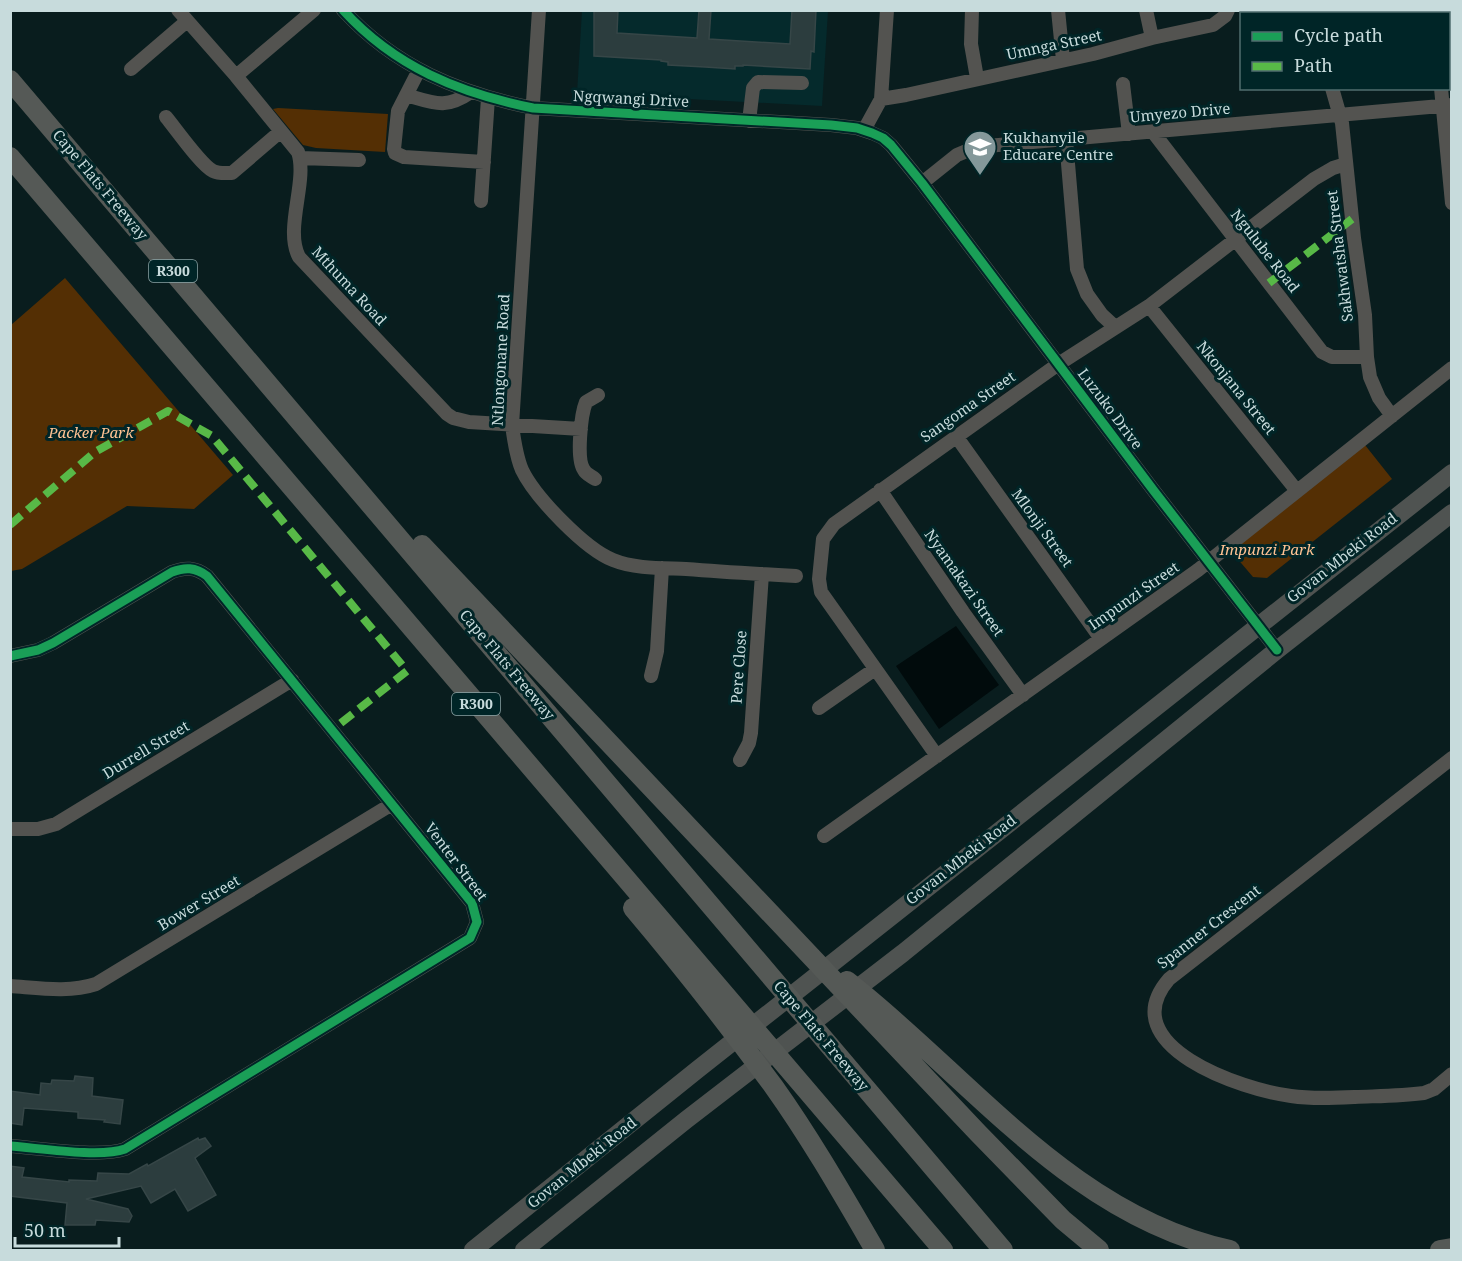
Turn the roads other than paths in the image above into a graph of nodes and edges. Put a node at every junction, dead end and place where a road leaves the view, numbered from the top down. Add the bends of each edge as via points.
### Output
1 (314, 10) edge
2 (343, 10) edge
3 (539, 10) edge
4 (887, 10) edge
5 (972, 10) edge
6 (1058, 10) edge
7 (1146, 10) edge
8 (1228, 10) edge
9 (183, 16) edge
10 (1152, 38) junction
11 (1063, 60) junction
12 (131, 69) dead end
13 (419, 70) junction
14 (236, 76) junction
15 (977, 78) junction
16 (10, 80) edge
17 (802, 83) dead end
18 (1123, 84) dead end
19 (1332, 90) edge
20 (1442, 90) edge
21 (471, 92) junction
22 (406, 95) junction
23 (488, 98) junction
24 (881, 99) junction
25 (1447, 106) edge
26 (533, 108) junction
27 (1341, 115) junction
28 (166, 117) dead end
29 (749, 121) junction
30 (864, 130) junction
31 (281, 131) junction
32 (1154, 132) junction
33 (1129, 134) junction
34 (1066, 140) junction
35 (10, 157) edge
36 (300, 158) junction
37 (358, 159) dead end
38 (484, 162) junction
39 (1346, 164) junction
40 (922, 183) junction
41 (481, 201) dead end
42 (1452, 203) edge
43 (1235, 240) junction
44 (1149, 306) junction
45 (1115, 327) junction
46 (1367, 357) junction
47 (1057, 365) junction
48 (1452, 368) edge
49 (598, 394) dead end
50 (1392, 416) junction
51 (512, 425) junction
52 (581, 429) junction
53 (956, 436) junction
54 (336, 463) junction
55 (1452, 472) edge
56 (596, 479) dead end
57 (880, 490) junction
58 (1297, 491) junction
59 (1452, 513) edge
60 (1208, 561) junction
61 (662, 568) junction
62 (762, 574) junction
63 (796, 576) dead end
64 (1258, 625) junction
65 (1101, 639) junction
66 (1277, 650) junction
67 (10, 656) edge
68 (875, 669) junction
69 (651, 676) dead end
70 (292, 680) junction
71 (1023, 695) junction
72 (819, 708) dead end
73 (486, 717) junction
74 (937, 756) junction
75 (1452, 759) edge
76 (740, 760) dead end
77 (392, 804) junction
78 (10, 829) edge
79 (824, 836) dead end
80 (795, 941) junction
81 (10, 986) edge
82 (1452, 1074) edge
83 (10, 1146) edge
84 (1452, 1248) edge
85 (473, 1251) edge
86 (524, 1251) edge
87 (875, 1251) edge
88 (943, 1251) edge
89 (1003, 1251) edge
90 (1100, 1251) edge
91 (1230, 1251) edge
92 (1440, 1251) edge

1 - 14 street
2 - 13 street, Ngqwangi Drive via 372,39
3 - 26 street, Ntlongonane Road
4 - 24 street
5 - 15 street via 971,44
6 - 11 street
7 - 10 street
8 - 10 street, Umnga Street via 1213,25
9 - 12 street
9 - 14 street
10 - 11 street, Umnga Street
11 - 15 street, Umnga Street
13 - 21 street, Ngqwangi Drive
13 - 22 street
14 - 31 street
15 - 24 street, Umnga Street
16 - 54 highway, Cape Flats Freeway / R300
17 - 29 street via 758,82 753,88
18 - 33 street
19 - 27 street, Sakhwatsha Street
20 - 25 street
21 - 22 street via 444,104
21 - 23 street, Ngqwangi Drive
22 - 38 street via 398,111 394,149 398,154
23 - 26 street, Ngqwangi Drive
23 - 38 street
24 - 30 street
25 - 27 street, Umyezo Drive
25 - 42 street
26 - 29 street, Ngqwangi Drive
26 - 51 street, Ntlongonane Road
27 - 32 street, Umyezo Drive
27 - 39 street, Sakhwatsha Street
28 - 31 street via 205,164 213,171 225,173 232,173
29 - 30 street, Ngqwangi Drive
30 - 40 street, Ngqwangi Drive via 884,138
31 - 36 street
32 - 33 street, Umyezo Drive
32 - 43 street, Ngulube Road
33 - 34 street, Umyezo Drive
34 - 40 street, Umyezo Drive via 976,147 957,155
34 - 45 street via 1077,268 1088,294
35 - 73 highway, R300
36 - 37 street
36 - 51 street, Mthuma Road via 294,235 299,257 453,418
38 - 41 street
39 - 43 street, Sangoma Street via 1314,179
39 - 46 street, Sakhwatsha Street
40 - 47 street, Luzuko Drive
43 - 44 street, Sangoma Street
43 - 46 street, Ngulube Road via 1322,352 1332,357
44 - 45 street, Sangoma Street
44 - 58 street, Nkonjana Street
45 - 47 street, Sangoma Street
46 - 50 street, Sakhwatsha Street via 1378,398
47 - 53 street, Sangoma Street
47 - 60 street, Luzuko Drive
48 - 50 street, Impunzi Street
49 - 52 street via 586,402
50 - 58 street, Impunzi Street
51 - 52 street, Mthuma Road
51 - 61 street, Ntlongonane Road via 522,470 535,491 586,543 614,560
52 - 56 street via 580,462 585,472
53 - 57 street, Sangoma Street
53 - 65 street, Mlonji Street
54 - 80 highway via 399,521
54 - 89 highway, Cape Flats Freeway / R300
55 - 64 main road, Govan Mbeki Road
57 - 68 street, Sangoma Street via 826,532 819,579 821,592
57 - 71 street, Nyamakazi Street
58 - 60 street, Impunzi Street
59 - 66 main road, Govan Mbeki Road
60 - 64 street, Luzuko Drive
60 - 65 street, Impunzi Street
61 - 62 street, Ntlongonane Road
61 - 69 street via 657,651
62 - 63 street, Ntlongonane Road
62 - 76 street, Pere Close via 751,733
64 - 66 street, Luzuko Drive
64 - 85 main road, Govan Mbeki Road
65 - 71 street, Impunzi Street
66 - 86 main road, Govan Mbeki Road via 903,953
67 - 70 street, Venter Street via 53,644 172,572 192,568 207,576
68 - 72 street
68 - 74 street, Sangoma Street
70 - 77 street, Venter Street
70 - 78 street, Durrell Street via 56,824 38,829
71 - 74 street, Impunzi Street
73 - 87 highway via 568,831 714,1008 775,1089
73 - 88 highway, R300
74 - 79 street, Impunzi Street
75 - 82 street, Spanner Crescent via 1169,979 1159,993 1155,1009 1159,1031 1183,1056 1221,1076 1280,1094 1312,1098 1409,1095 1434,1089
77 - 81 street, Bower Street via 96,984 66,989
77 - 83 street, Venter Street via 472,903 477,922 470,938 124,1149 96,1152
80 - 90 highway via 1029,1186
80 - 91 highway via 883,1009 1065,1171 1134,1215
84 - 92 highway

